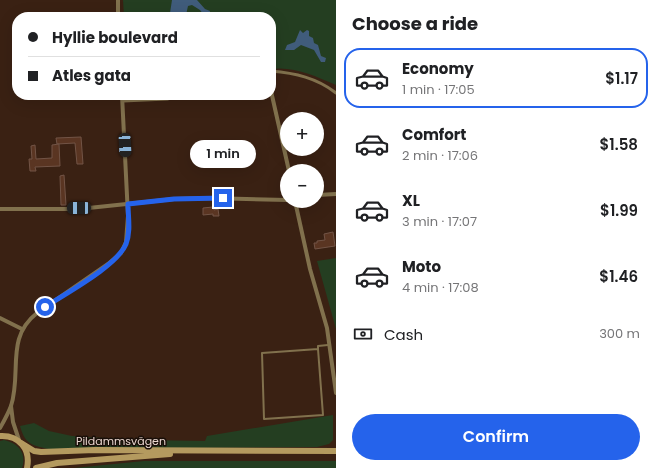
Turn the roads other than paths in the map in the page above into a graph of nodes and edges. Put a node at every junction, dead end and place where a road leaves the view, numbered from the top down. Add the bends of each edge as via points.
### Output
1 (118, 0) edge
2 (118, 12) edge
3 (276, 71) edge
4 (336, 93) edge
5 (144, 100) edge
6 (273, 100) edge
7 (123, 101) joint
8 (288, 164) edge
9 (336, 194) edge
10 (324, 195) edge
11 (280, 200) edge
12 (128, 204) junction
13 (297, 208) edge
14 (0, 209) edge
15 (0, 318) edge
16 (22, 329) junction
17 (329, 344) junction
18 (318, 349) junction
19 (334, 371) edge
20 (336, 393) edge
21 (11, 405) junction
22 (0, 428) edge
23 (0, 436) edge
24 (20, 442) junction
25 (336, 450) edge
26 (224, 451) junction
27 (27, 468) edge
28 (36, 468) edge

1 - 2 street
3 - 4 street via 293,73 328,86
5 - 7 street
6 - 8 street
7 - 12 street
9 - 10 street
11 - 12 street via 208,198
12 - 14 street via 79,208
12 - 16 street via 128,237 121,253 37,313
13 - 17 street via 310,269 328,328
15 - 16 street
16 - 21 street via 17,347
17 - 18 lane via 318,346
17 - 19 street
18 - 18 lane via 323,415 264,419 262,352
19 - 20 street
21 - 22 street
21 - 24 street via 13,422
23 - 24 main road, Pildammsvägen via 9,436
24 - 26 main road, Pildammsvägen via 34,451 41,452
24 - 27 main road via 28,455
25 - 26 main road, Pildammsvägen
26 - 28 main road, Pildammsvägen via 57,463

